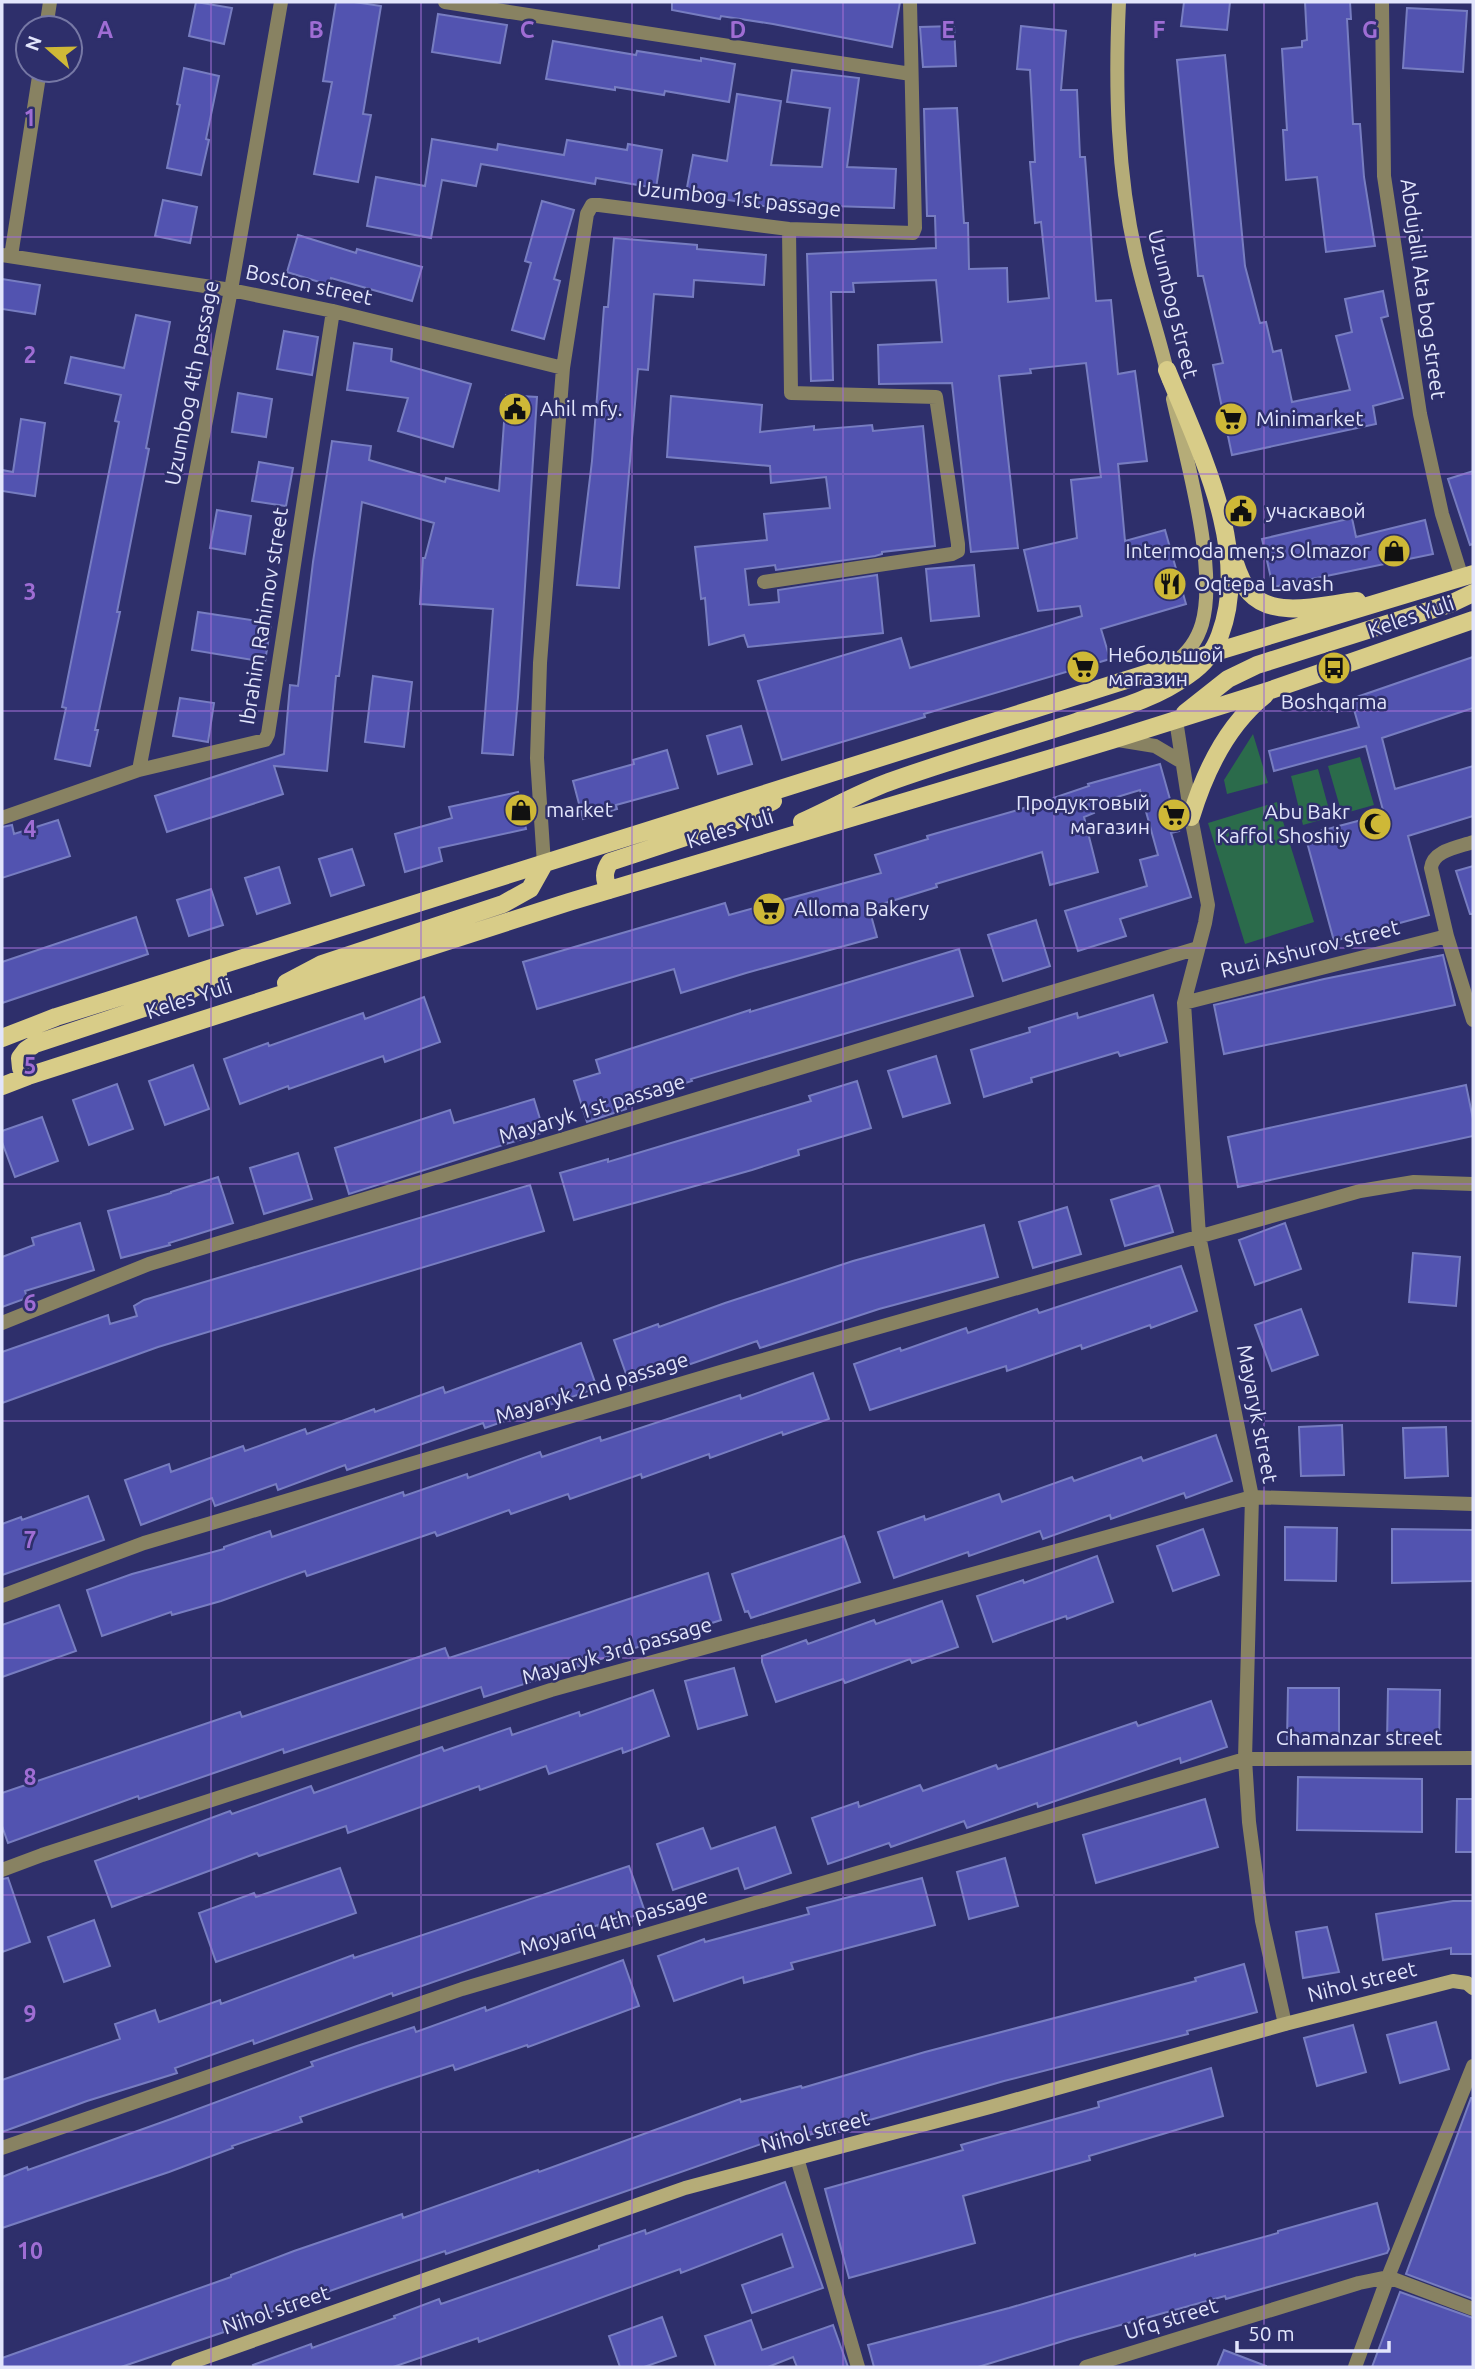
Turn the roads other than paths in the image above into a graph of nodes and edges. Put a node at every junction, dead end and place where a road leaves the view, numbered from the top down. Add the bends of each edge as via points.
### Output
1 (281, 2) edge
2 (445, 2) edge
3 (910, 2) edge
4 (1119, 2) edge
5 (1382, 2) edge
6 (911, 74) junction
7 (37, 84) edge
8 (789, 229) junction
9 (6, 255) edge
10 (231, 290) junction
11 (333, 311) junction
12 (563, 368) junction
13 (1167, 370) junction
14 (1227, 539) junction
15 (1468, 576) edge
16 (764, 582) dead end
17 (1473, 593) edge
18 (1398, 596) junction
19 (1204, 614) junction
20 (1473, 620) edge
21 (1212, 653) junction
22 (1165, 669) junction
23 (1228, 679) junction
24 (1169, 687) junction
25 (1271, 690) junction
26 (1176, 720) junction
27 (1112, 740) junction
28 (1182, 762) junction
29 (139, 770) junction
30 (813, 780) junction
31 (2, 817) edge
32 (1191, 817) junction
33 (1473, 842) edge
34 (748, 847) junction
35 (544, 864) junction
36 (609, 890) junction
37 (1447, 936) junction
38 (1198, 948) junction
39 (259, 954) junction
40 (1184, 1003) junction
41 (242, 1006) junction
42 (1473, 1020) edge
43 (2, 1038) edge
44 (28, 1076) junction
45 (2, 1086) edge
46 (1473, 1184) edge
47 (1199, 1236) junction
48 (2, 1323) edge
49 (1252, 1497) junction
50 (1473, 1504) edge
51 (2, 1596) edge
52 (1473, 1758) edge
53 (1245, 1759) junction
54 (2, 1870) edge
55 (1473, 1988) edge
56 (1284, 2024) junction
57 (1473, 2066) edge
58 (2, 2148) edge
59 (797, 2158) junction
60 (1388, 2277) junction
61 (1473, 2309) edge
62 (1104, 2365) edge
63 (178, 2367) edge
64 (858, 2367) edge
65 (1086, 2367) edge
66 (1356, 2367) edge

1 - 10 street, Uzumbog 4th passage
2 - 6 street
3 - 6 street
4 - 13 street, Uzumbog street via 1117,90 1124,192 1136,258
5 - 15 street, Abdujalil Ata bog street via 1386,189 1420,414 1442,514
6 - 8 street, Uzumbog 1st passage via 913,233
7 - 9 street
8 - 12 street, Uzumbog 1st passage via 592,205
8 - 16 street via 791,393 936,397 958,551
9 - 10 street, Boston street
10 - 11 street, Boston street
10 - 29 street, Uzumbog 4th passage
11 - 12 street, Boston street
11 - 29 street, Ibrahim Rahimov street via 268,734 258,743
12 - 35 street, Uzumbog 1st passage via 540,663 537,758
13 - 14 main road via 1206,469
13 - 19 street, Uzumbog street via 1202,541
14 - 18 main road via 1245,586 1266,604 1290,608
14 - 21 main road via 1228,600
15 - 18 main road, Keles Yuli
17 - 23 main road via 1283,655
18 - 21 main road, Keles Yuli
19 - 21 street, Uzumbog street
19 - 22 street, Uzumbog street via 1191,648
20 - 25 main road, Keles Yuli
21 - 22 main road, Keles Yuli
21 - 23 main road, Uzumbog street
21 - 24 main road
22 - 24 main road
22 - 30 main road, Keles Yuli
23 - 25 main road via 1252,690
23 - 26 main road
24 - 26 main road
24 - 34 main road via 887,783
25 - 26 main road, Keles Yuli
25 - 32 main road via 1223,745
26 - 27 main road, Keles Yuli
26 - 28 street
27 - 28 street via 1155,746
27 - 34 main road, Keles Yuli
28 - 32 street, Mayaryk street
29 - 31 street, Ibrahim Rahimov street
30 - 35 main road, Keles Yuli
30 - 36 main road via 734,821 610,862 605,870
32 - 38 street, Mayaryk street via 1208,905
33 - 37 street via 1436,855 1432,862
34 - 36 main road, Keles Yuli
35 - 39 main road, Keles Yuli
35 - 41 main road via 530,889 503,904 322,964
36 - 41 main road, Keles Yuli
37 - 40 street, Ruzi Ashurov street
37 - 42 street
38 - 40 street, Mayaryk street
38 - 48 street, Mayaryk 1st passage via 149,1264
39 - 43 main road, Keles Yuli
39 - 44 main road via 177,997 35,1045 20,1058
40 - 47 street, Mayaryk street
41 - 44 main road, Keles Yuli
44 - 45 main road, Keles Yuli
46 - 47 street via 1413,1182 1360,1191
47 - 49 street, Mayaryk street
47 - 51 street, Mayaryk 2nd passage via 157,1539
49 - 50 street, Mayaryk 3rd passage
49 - 53 street, Mayaryk street
49 - 54 street, Mayaryk 3rd passage via 551,1690
52 - 53 street, Chamanzar street
53 - 56 street, Mayaryk street via 1262,1921
53 - 58 street, Moyariq 4th passage via 462,1989
55 - 56 street, Nihol street via 1453,1981
56 - 59 street, Nihol street
57 - 60 street
59 - 63 street, Nihol street via 685,2188
59 - 64 street
60 - 61 street
60 - 62 street, Ufq street
60 - 66 street
62 - 65 street, Ufq street

